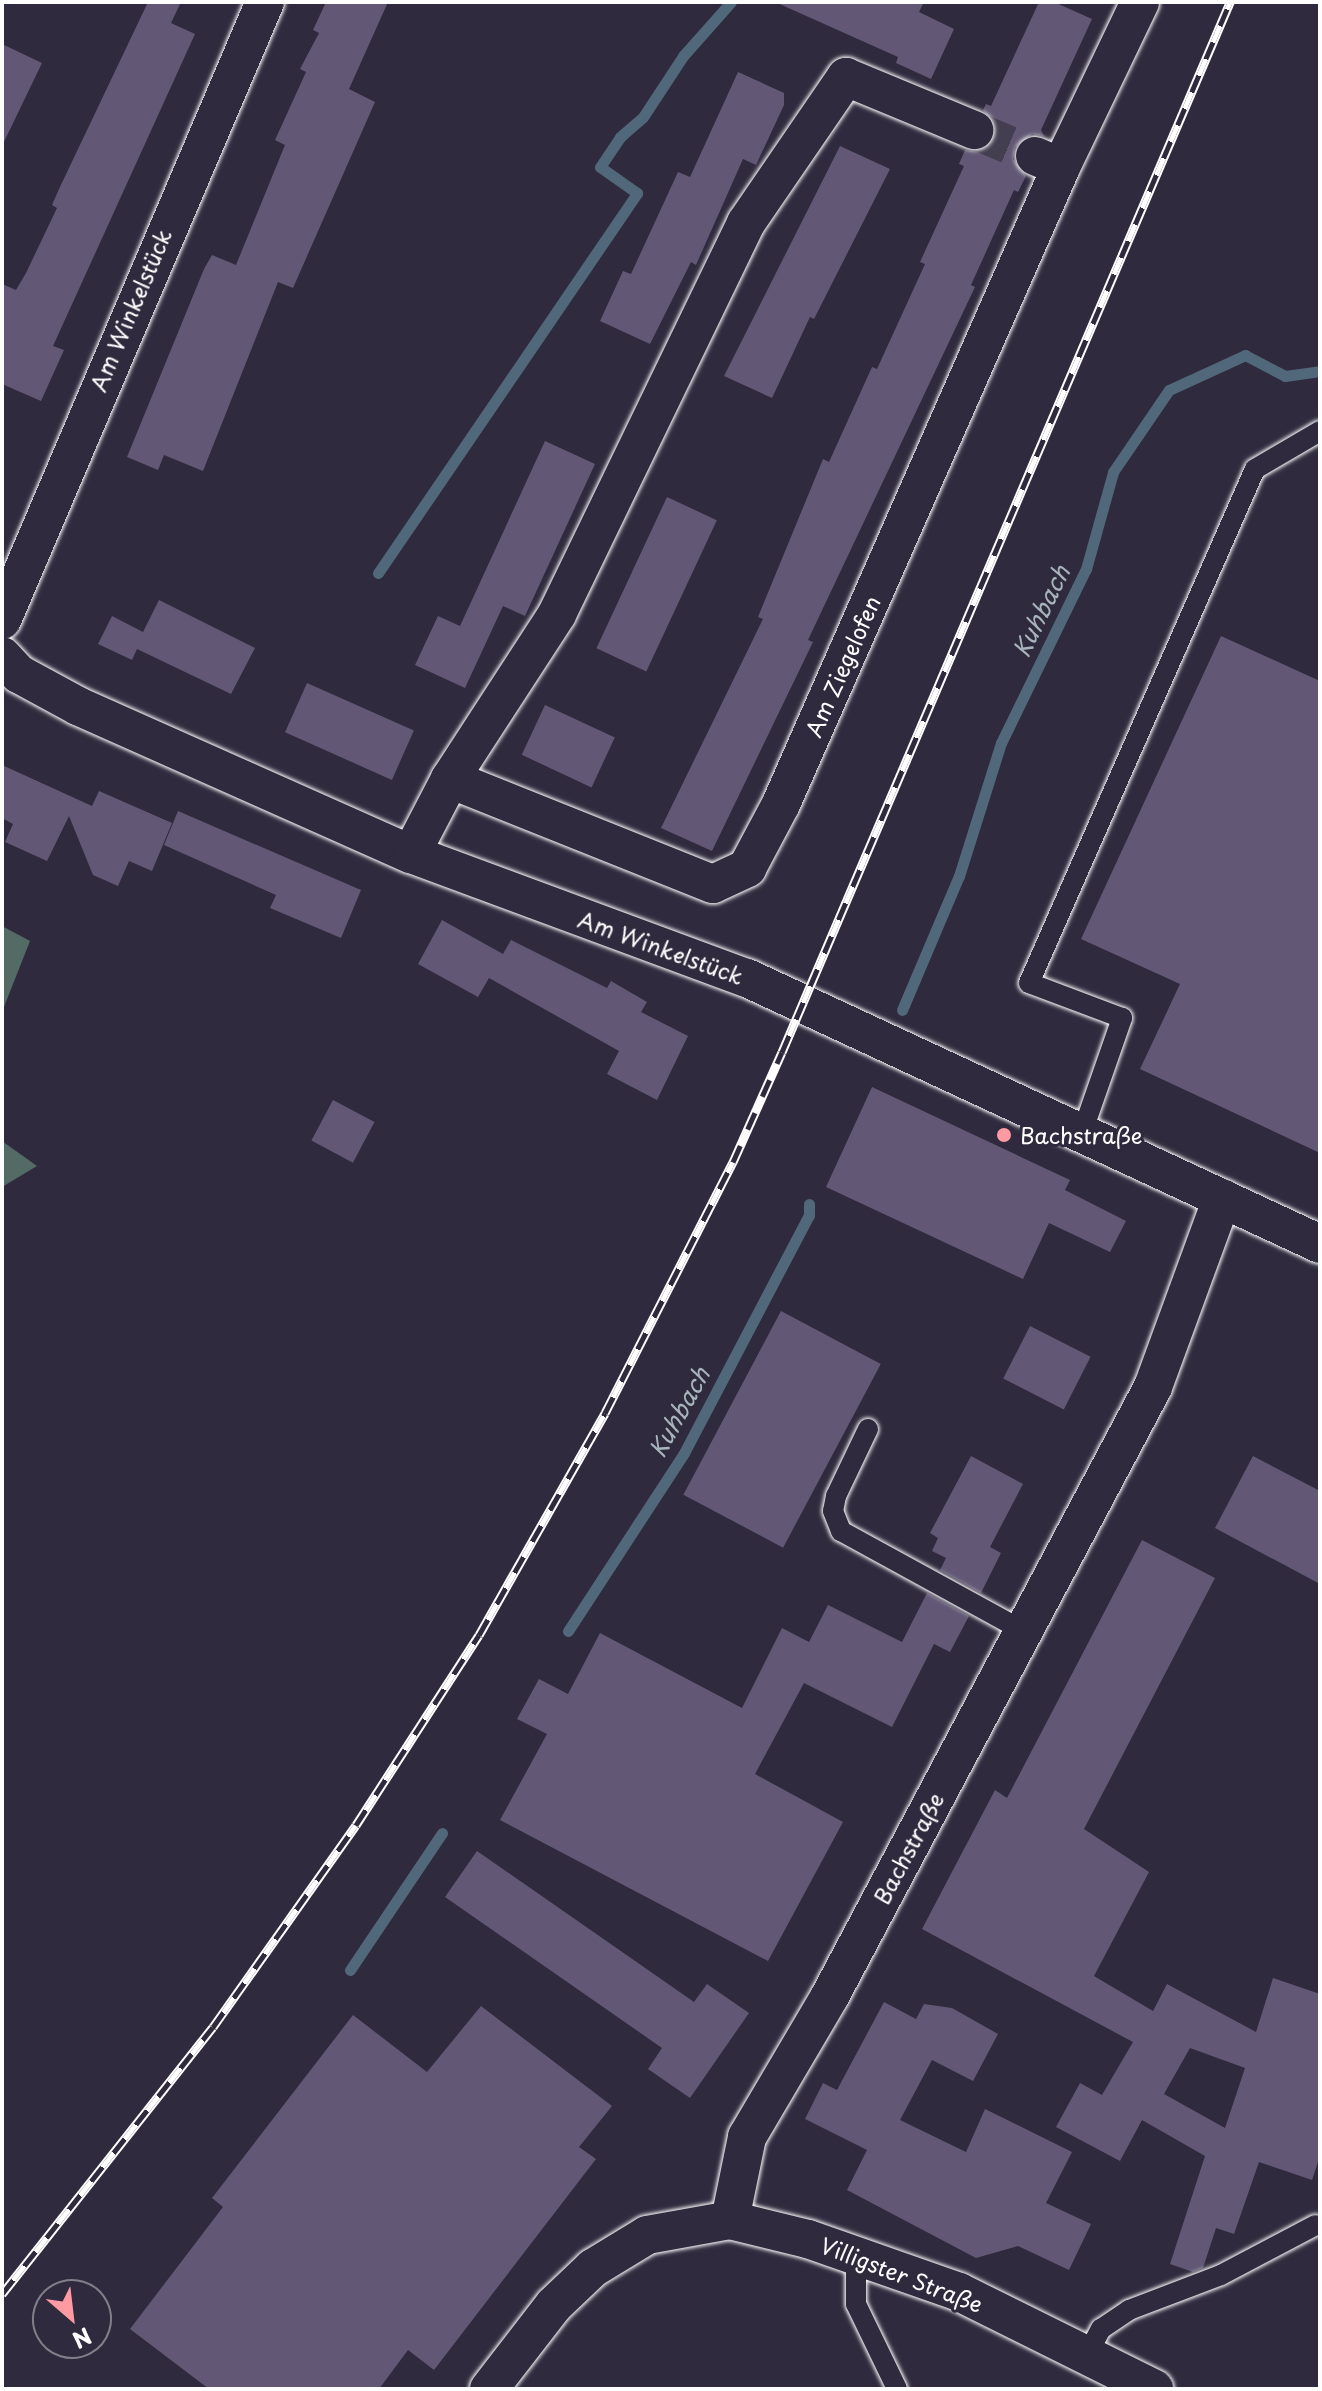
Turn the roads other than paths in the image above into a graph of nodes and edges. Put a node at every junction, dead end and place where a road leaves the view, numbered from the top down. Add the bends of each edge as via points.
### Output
1 (265, 2) edge
2 (1140, 2) edge
3 (974, 130) tunnel mouth
4 (1320, 431) edge
5 (2, 620) edge
6 (2, 656) edge
7 (450, 779) junction
8 (411, 854) junction
9 (1082, 1133) junction
10 (1222, 1198) junction
11 (1320, 1244) edge
12 (868, 1429) dead end
13 (1024, 1631) junction
14 (730, 2220) junction
15 (1319, 2222) edge
16 (856, 2257) junction
17 (1087, 2355) junction
18 (489, 2389) edge
19 (897, 2389) edge
20 (1154, 2389) edge

1 - 5 street, Am Winkelstück
2 - 7 street, Am Ziegelofen via 1048,161 781,804 747,868 713,884
3 - 7 street via 846,77 746,223 557,614
4 - 9 lane via 1255,469 1029,983 1122,1018
6 - 8 street, Am Winkelstück via 19,674 78,706
7 - 8 street
8 - 9 street, Am Winkelstück via 747,978
9 - 10 street, Am Winkelstück
10 - 11 street, Am Winkelstück
10 - 13 street, Bachstraße via 1153,1387
12 - 13 lane via 836,1496 835,1522 841,1531
13 - 14 street, Bachstraße via 830,1996 747,2137
14 - 16 street, Villigster Straße
14 - 18 street via 647,2235 593,2268 554,2305
15 - 17 lane via 1221,2275 1129,2310 1101,2329
16 - 17 street, Villigster Straße via 959,2292
16 - 19 lane via 856,2304
17 - 20 street, Villigster Straße

